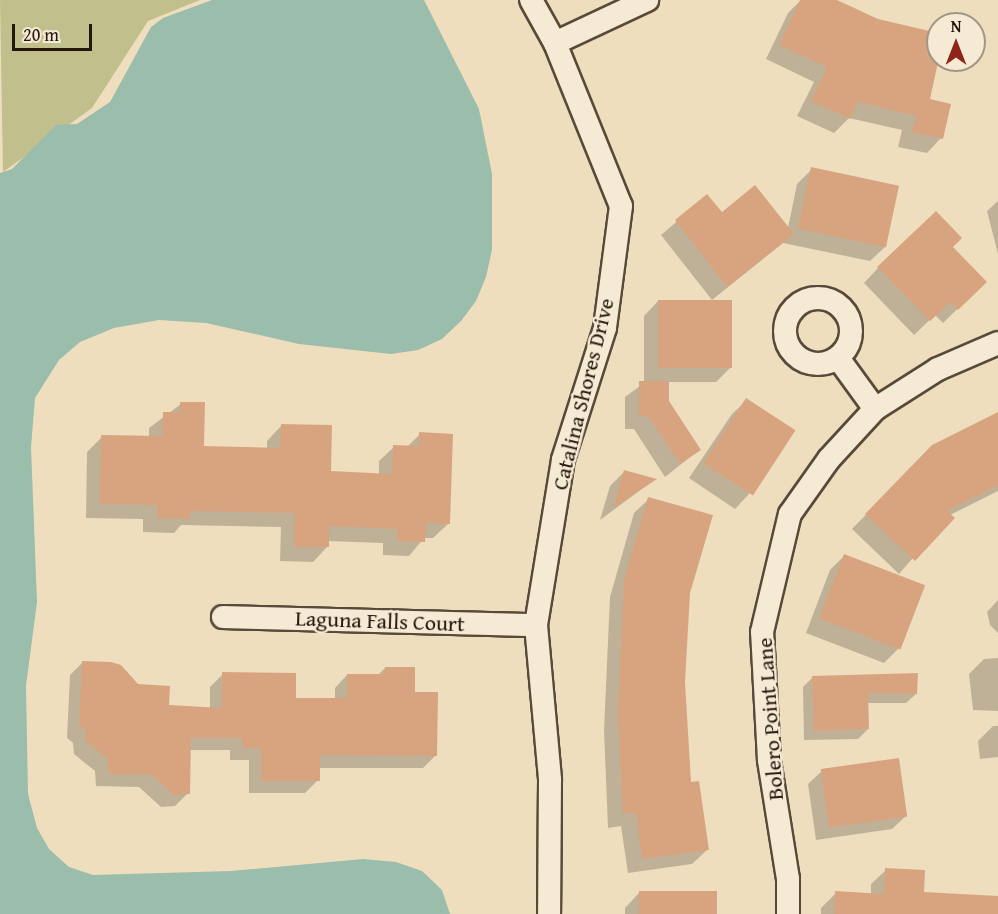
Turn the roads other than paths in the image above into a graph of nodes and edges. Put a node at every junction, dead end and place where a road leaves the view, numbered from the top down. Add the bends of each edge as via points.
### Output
1 (531, 0) edge
2 (648, 0) edge
3 (555, 43) junction
4 (998, 343) edge
5 (838, 358) dead end
6 (875, 409) junction
7 (223, 617) dead end
8 (536, 626) junction
9 (549, 914) edge
10 (788, 914) edge

1 - 3 street, Catalina Shores Drive
2 - 3 street
3 - 8 street, Catalina Shores Drive via 621,206 605,328 563,460
4 - 6 street, Bolero Point Lane via 938,369
5 - 6 street
6 - 10 street, Bolero Point Lane via 829,459 790,514 762,632 769,760 788,879
7 - 8 street, Laguna Falls Court
8 - 9 street, Catalina Shores Drive via 550,780

